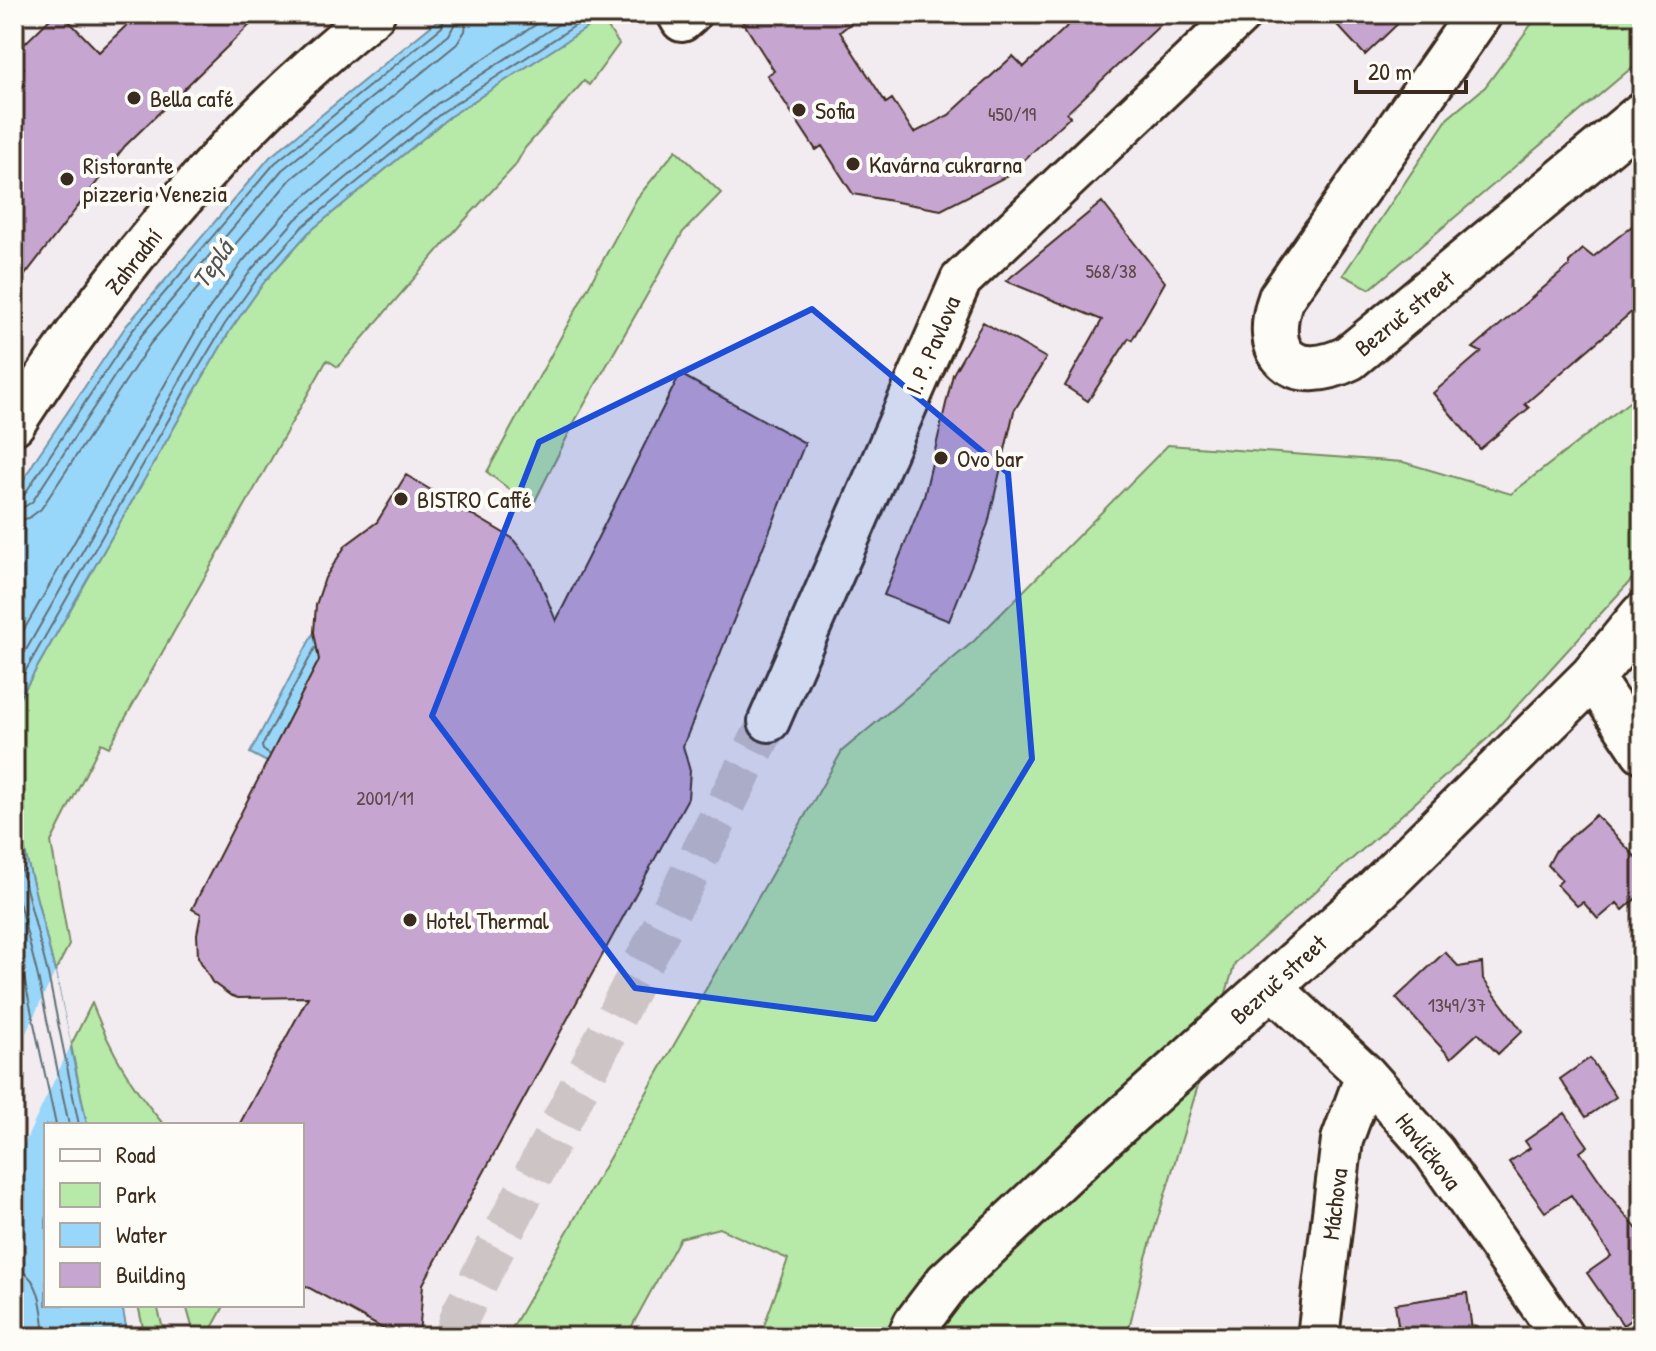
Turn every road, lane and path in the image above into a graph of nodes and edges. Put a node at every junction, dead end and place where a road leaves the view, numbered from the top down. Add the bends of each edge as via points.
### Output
1 (1241, 14) edge
2 (1479, 14) edge
3 (359, 26) edge
4 (1642, 115) edge
5 (14, 424) edge
6 (1642, 616) edge
7 (1592, 677) junction
8 (769, 721) tunnel mouth
9 (1641, 750) edge
10 (1270, 986) junction
11 (1366, 1075) junction
12 (910, 1337) edge
13 (1318, 1337) edge
14 (1563, 1337) edge

1 - 8 street, I. P. Pavlova via 961,280
2 - 4 street, Bezruč street via 1281,298 1274,339 1296,365 1318,370 1349,358
3 - 5 street, Zahradní via 254,125 149,236
6 - 7 street, Bezruč street
7 - 9 street
7 - 10 street, Bezruč street via 1376,891
10 - 11 street, Havlíčkova
10 - 12 street, Bezruč street via 947,1283
11 - 13 street, Máchova via 1342,1140
11 - 14 street, Havlíčkova via 1434,1152

